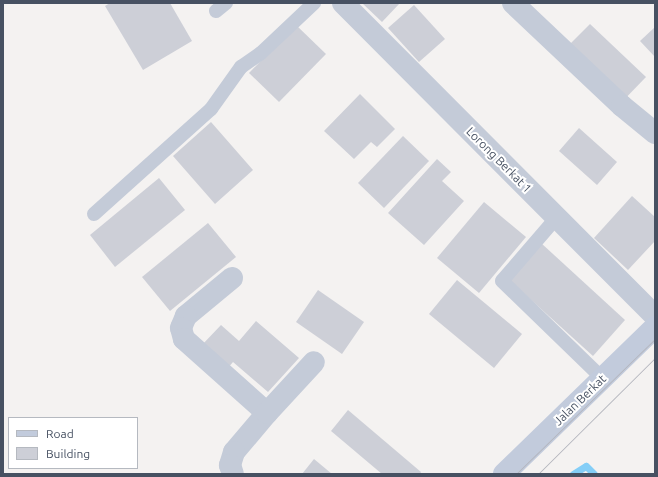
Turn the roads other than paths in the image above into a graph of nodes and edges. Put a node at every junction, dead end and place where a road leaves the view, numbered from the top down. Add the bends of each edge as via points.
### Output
1 (314, 3) edge
2 (343, 3) edge
3 (513, 3) edge
4 (655, 133) edge
5 (94, 214) dead end
6 (556, 217) junction
7 (232, 278) dead end
8 (655, 316) edge
9 (655, 327) edge
10 (314, 362) dead end
11 (602, 378) junction
12 (267, 413) junction
13 (512, 471) edge
14 (233, 474) edge

1 - 5 lane via 262,53 241,67 211,109
2 - 6 street, Lorong Berkat 1
3 - 4 street via 622,106
6 - 8 street, Lorong Berkat 1
6 - 11 lane via 502,281
7 - 12 street via 186,316 181,328 184,339
9 - 11 street, Jalan Berkat
10 - 12 street
11 - 13 street, Jalan Berkat
12 - 14 street via 234,452 230,465

